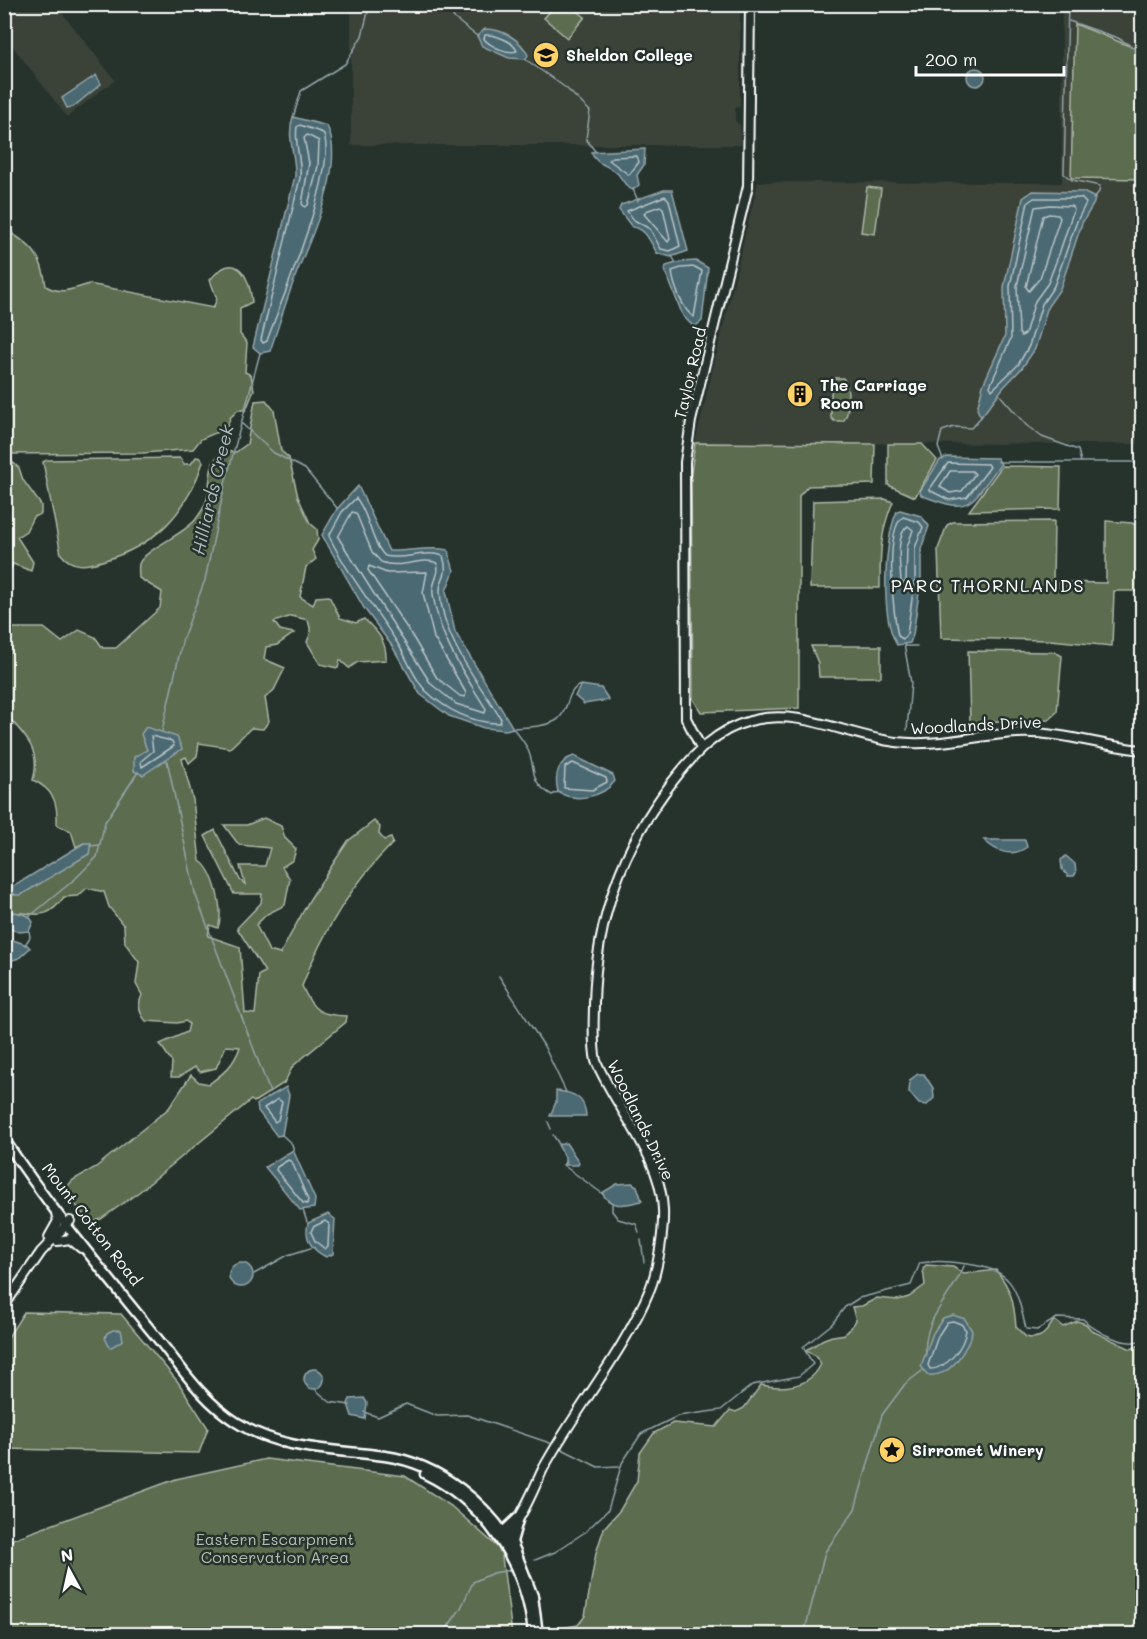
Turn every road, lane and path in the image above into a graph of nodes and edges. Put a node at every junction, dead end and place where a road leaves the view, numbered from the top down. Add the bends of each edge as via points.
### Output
1 (750, 4) edge
2 (701, 748) junction
3 (1143, 750) edge
4 (4, 1138) edge
5 (54, 1208) junction
6 (69, 1224) junction
7 (57, 1241) junction
8 (40, 1255) junction
9 (104, 1273) junction
10 (4, 1306) edge
11 (152, 1331) junction
12 (371, 1455) junction
13 (449, 1480) junction
14 (519, 1516) junction
15 (501, 1534) junction
16 (516, 1552) junction
17 (535, 1635) edge

1 - 2 main road, Taylor Road via 748,186 691,421 685,462 686,718
2 - 3 main road, Woodlands Drive via 730,728 781,717 896,742 927,744 1017,733 1047,734
2 - 14 main road, Woodlands Drive via 659,799 633,839 602,925 595,968 596,1061 657,1175 662,1198 663,1227 651,1286 637,1318 557,1445
4 - 5 main road, Mount Cotton Road
4 - 6 main road, Mount Cotton Road
5 - 6 main road, Mount Cotton Road
5 - 8 main road via 58,1221
6 - 7 main road
6 - 8 main road
6 - 9 main road, Mount Cotton Road
6 - 11 main road, Mount Cotton Road
7 - 8 main road
7 - 9 main road via 74,1241
8 - 10 main road
9 - 11 main road, Mount Cotton Road
11 - 12 main road, Mount Cotton Road via 211,1402 247,1429 294,1445
12 - 13 main road, Mount Cotton Road via 414,1464
12 - 15 main road via 442,1484
13 - 14 main road via 472,1493 501,1520 509,1522
13 - 15 main road, Mount Cotton Road via 479,1504
14 - 15 main road
14 - 16 main road via 512,1540
15 - 16 main road, Mount Cotton Road
15 - 17 main road via 521,1581
16 - 17 main road via 533,1596

